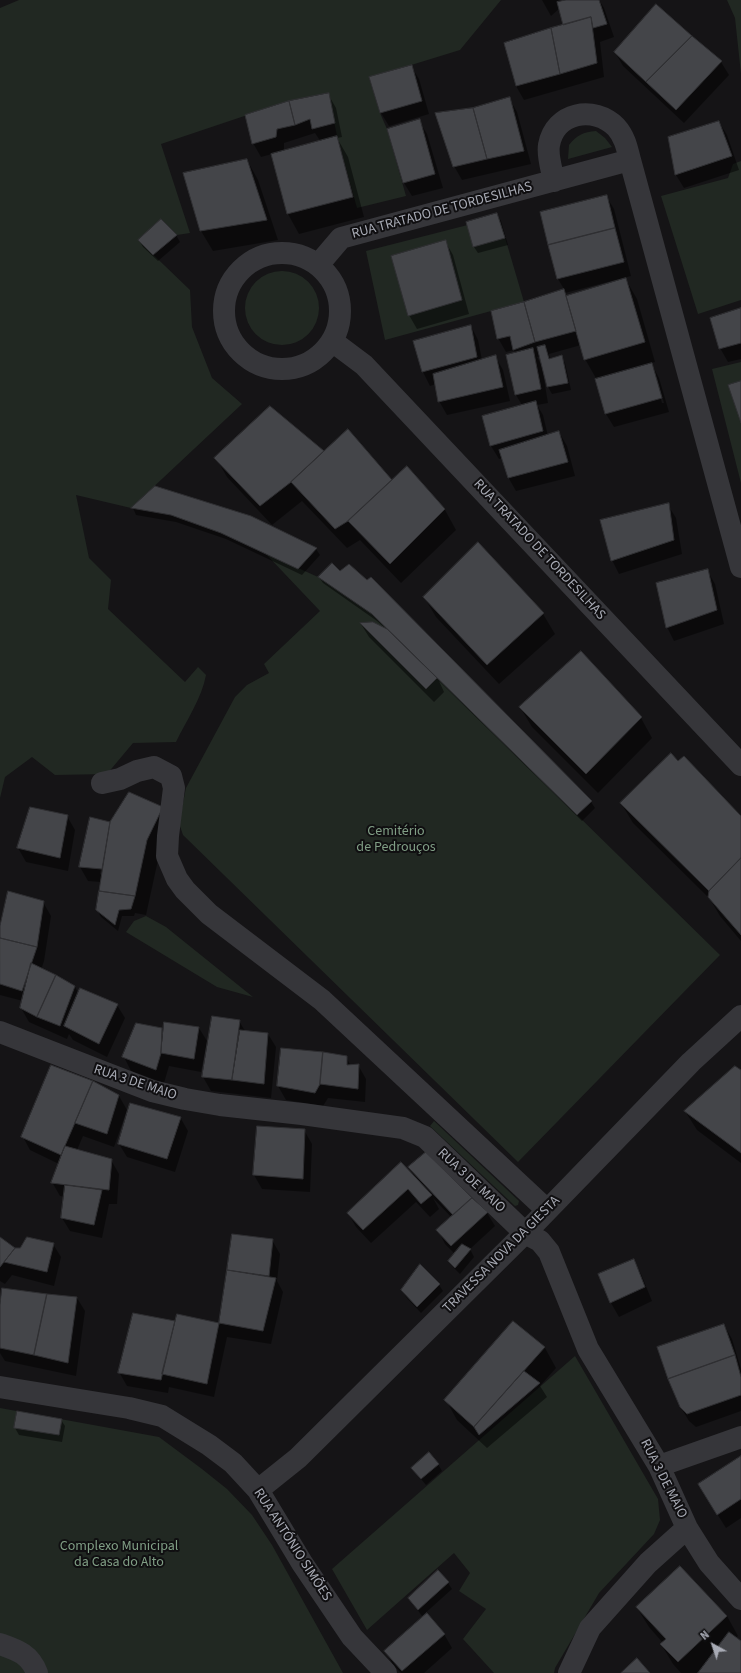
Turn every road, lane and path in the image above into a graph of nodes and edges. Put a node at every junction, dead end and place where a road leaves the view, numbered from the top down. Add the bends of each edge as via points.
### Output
1 (630, 160) junction
2 (554, 181) junction
3 (318, 265) junction
4 (332, 342) junction
5 (741, 567) edge
6 (741, 765) edge
7 (102, 783) dead end
8 (741, 1016) edge
9 (0, 1032) edge
10 (547, 1210) junction
11 (525, 1233) junction
12 (0, 1387) edge
13 (741, 1437) edge
14 (659, 1466) junction
15 (258, 1490) junction
16 (687, 1528) junction
17 (741, 1599) edge
18 (0, 1644) edge
19 (37, 1673) edge
20 (386, 1673) edge
21 (569, 1673) edge

1 - 2 street, RUA TRATADO DE TORDESILHAS
1 - 2 street via 624,138 612,124 590,113 570,117 560,124 549,143 548,151
1 - 5 street
2 - 3 street, RUA TRATADO DE TORDESILHAS via 341,238
3 - 4 street via 330,278 338,293 340,310
3 - 4 street via 302,256 284,253 266,255 249,263 235,276 227,293 224,311 227,330 236,346 249,359 266,367 285,369 303,365 319,356
4 - 6 street, RUA TRATADO DE TORDESILHAS via 364,365
7 - 10 street via 120,780 137,771 154,767 171,776 174,788 167,856 176,879 185,890 209,914 322,1000
8 - 10 street, TRAVESSA NOVA DA GIESTA via 690,1062
9 - 11 street, RUA 3 DE MAIO via 127,1082 171,1096 220,1105 403,1128 424,1137
10 - 11 street, TRAVESSA NOVA DA GIESTA
11 - 14 street, RUA 3 DE MAIO via 540,1241 549,1252 588,1349
11 - 15 street, TRAVESSA NOVA DA GIESTA via 298,1458
12 - 15 street, RUA ANTÓNIO SIMÕES via 129,1408 162,1416 233,1463
13 - 14 street
14 - 16 street, RUA 3 DE MAIO
15 - 20 street, RUA ANTÓNIO SIMÕES via 302,1564 352,1637
16 - 17 street, RUA 3 DE MAIO via 709,1563
16 - 21 street via 648,1563 590,1628
18 - 19 street via 21,1651

